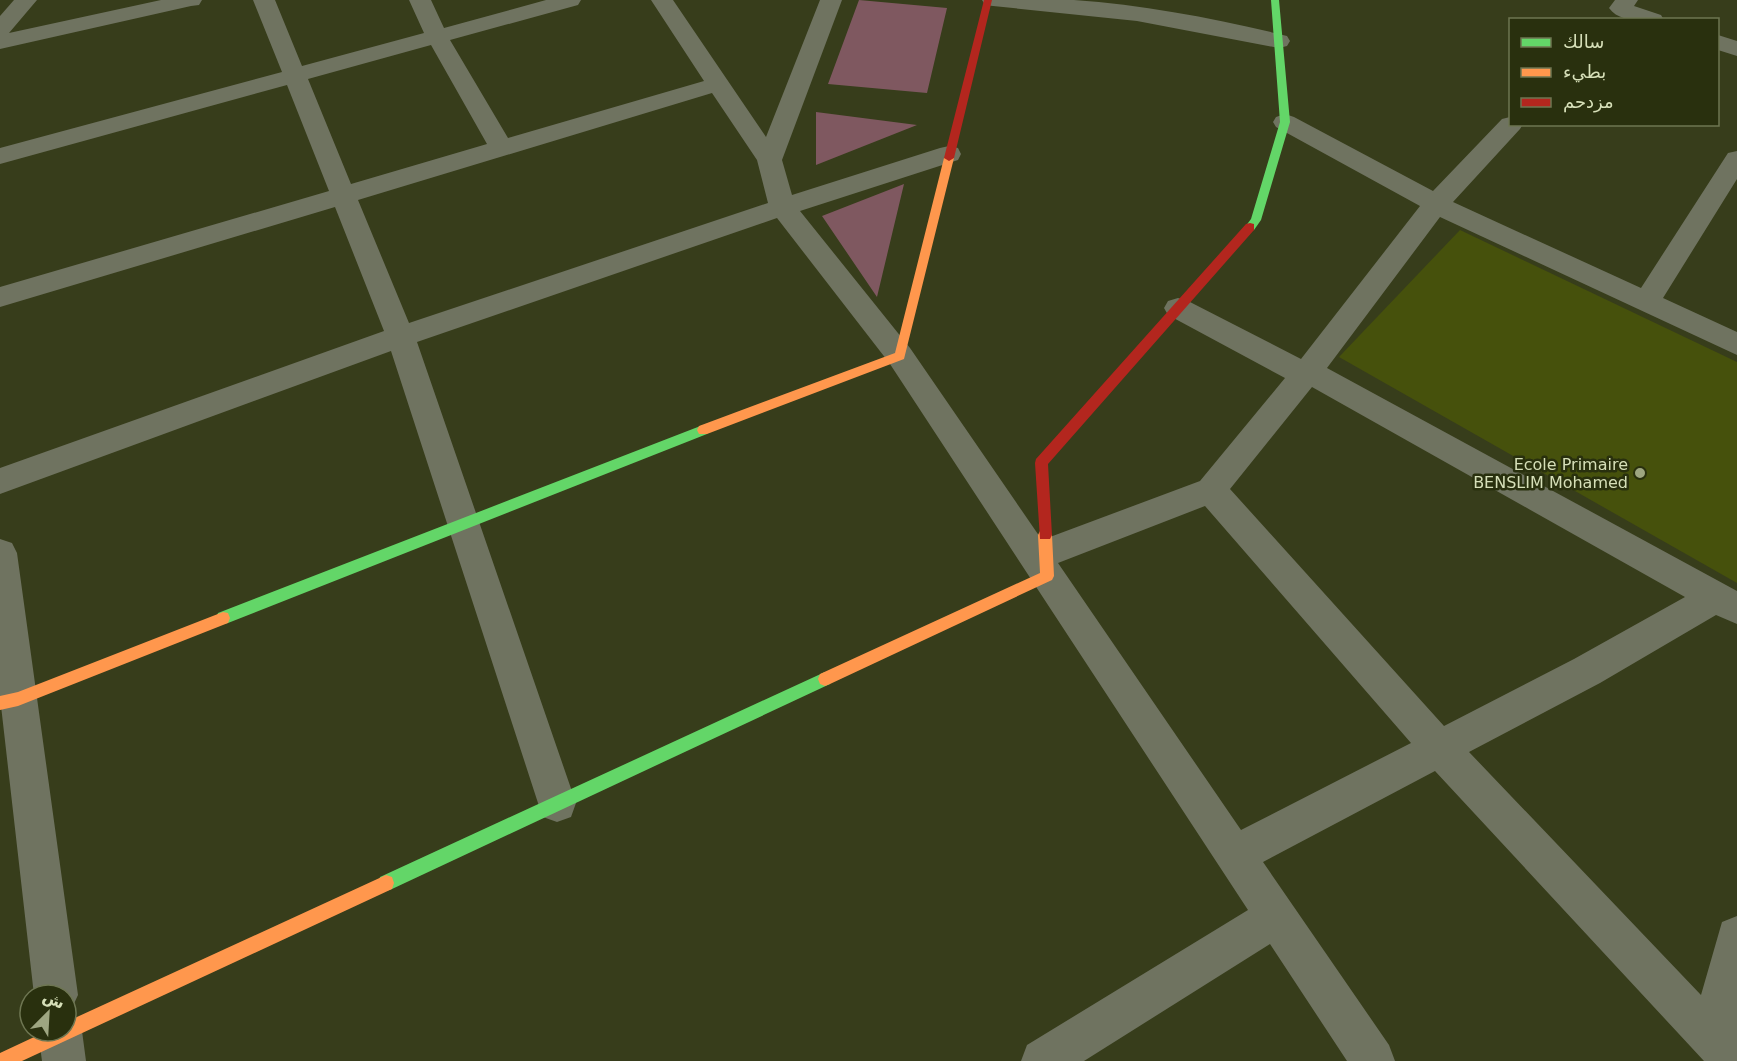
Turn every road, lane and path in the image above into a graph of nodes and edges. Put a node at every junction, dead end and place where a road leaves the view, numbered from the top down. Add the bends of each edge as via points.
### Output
1 (26, 0) edge
2 (192, 0) edge
3 (264, 0) edge
4 (420, 0) edge
5 (570, 0) edge
6 (662, 0) edge
7 (831, 0) edge
8 (988, 0) edge
9 (993, 0) edge
10 (1275, 0) edge
11 (1599, 0) edge
12 (1619, 9) edge
13 (1647, 18) edge
14 (0, 30) edge
15 (437, 36) junction
16 (1279, 41) junction
17 (0, 42) edge
18 (1719, 42) edge
19 (1737, 49) edge
20 (295, 75) junction
21 (718, 84) junction
22 (1285, 122) junction
23 (1509, 126) edge
24 (501, 148) junction
25 (950, 154) junction
26 (0, 156) edge
27 (1737, 159) edge
28 (769, 160) junction
29 (344, 195) junction
30 (1436, 204) junction
31 (783, 206) junction
32 (0, 297) edge
33 (1646, 302) junction
34 (1178, 308) junction
35 (400, 335) junction
36 (1737, 344) edge
37 (900, 356) junction
38 (1306, 373) junction
39 (0, 481) edge
40 (1211, 490) junction
41 (465, 525) junction
42 (0, 553) edge
43 (1047, 564) junction
44 (1726, 604) edge
45 (9, 701) edge
46 (1440, 749) junction
47 (557, 803) junction
48 (1235, 855) junction
49 (1276, 916) junction
50 (1737, 937) edge
51 (53, 983) edge
52 (78, 1022) edge
53 (36, 1043) edge
54 (1724, 1050) edge
55 (1047, 1060) edge
56 (2, 1061) edge
57 (1373, 1061) edge

1 - 14 street
2 - 17 street
3 - 20 street
4 - 15 street
5 - 15 street
6 - 21 street
7 - 28 street
8 - 25 street
9 - 16 street via 1078,5 1214,26
10 - 16 street
11 - 12 street
12 - 13 street
15 - 20 street
15 - 24 street
16 - 22 street
18 - 19 street
20 - 26 street
20 - 29 street
21 - 24 street
21 - 28 street
22 - 30 street
22 - 34 street via 1256,220
23 - 30 street
24 - 29 street
25 - 31 street
25 - 37 street
27 - 33 street
28 - 31 street
29 - 32 street
29 - 35 street
30 - 33 street
30 - 38 street
31 - 35 street
31 - 37 street
33 - 36 street
34 - 38 street
34 - 43 street via 1041,463
35 - 39 street
35 - 41 street
37 - 41 street
37 - 43 street
38 - 40 street
38 - 44 street
40 - 43 street
40 - 46 street
41 - 45 street
41 - 47 street
42 - 45 street
43 - 47 street
43 - 48 street
44 - 46 street via 1587,671
45 - 51 street
46 - 48 street
46 - 54 street
47 - 52 street
48 - 49 street
49 - 55 street
49 - 57 street
50 - 54 street
53 - 56 street

